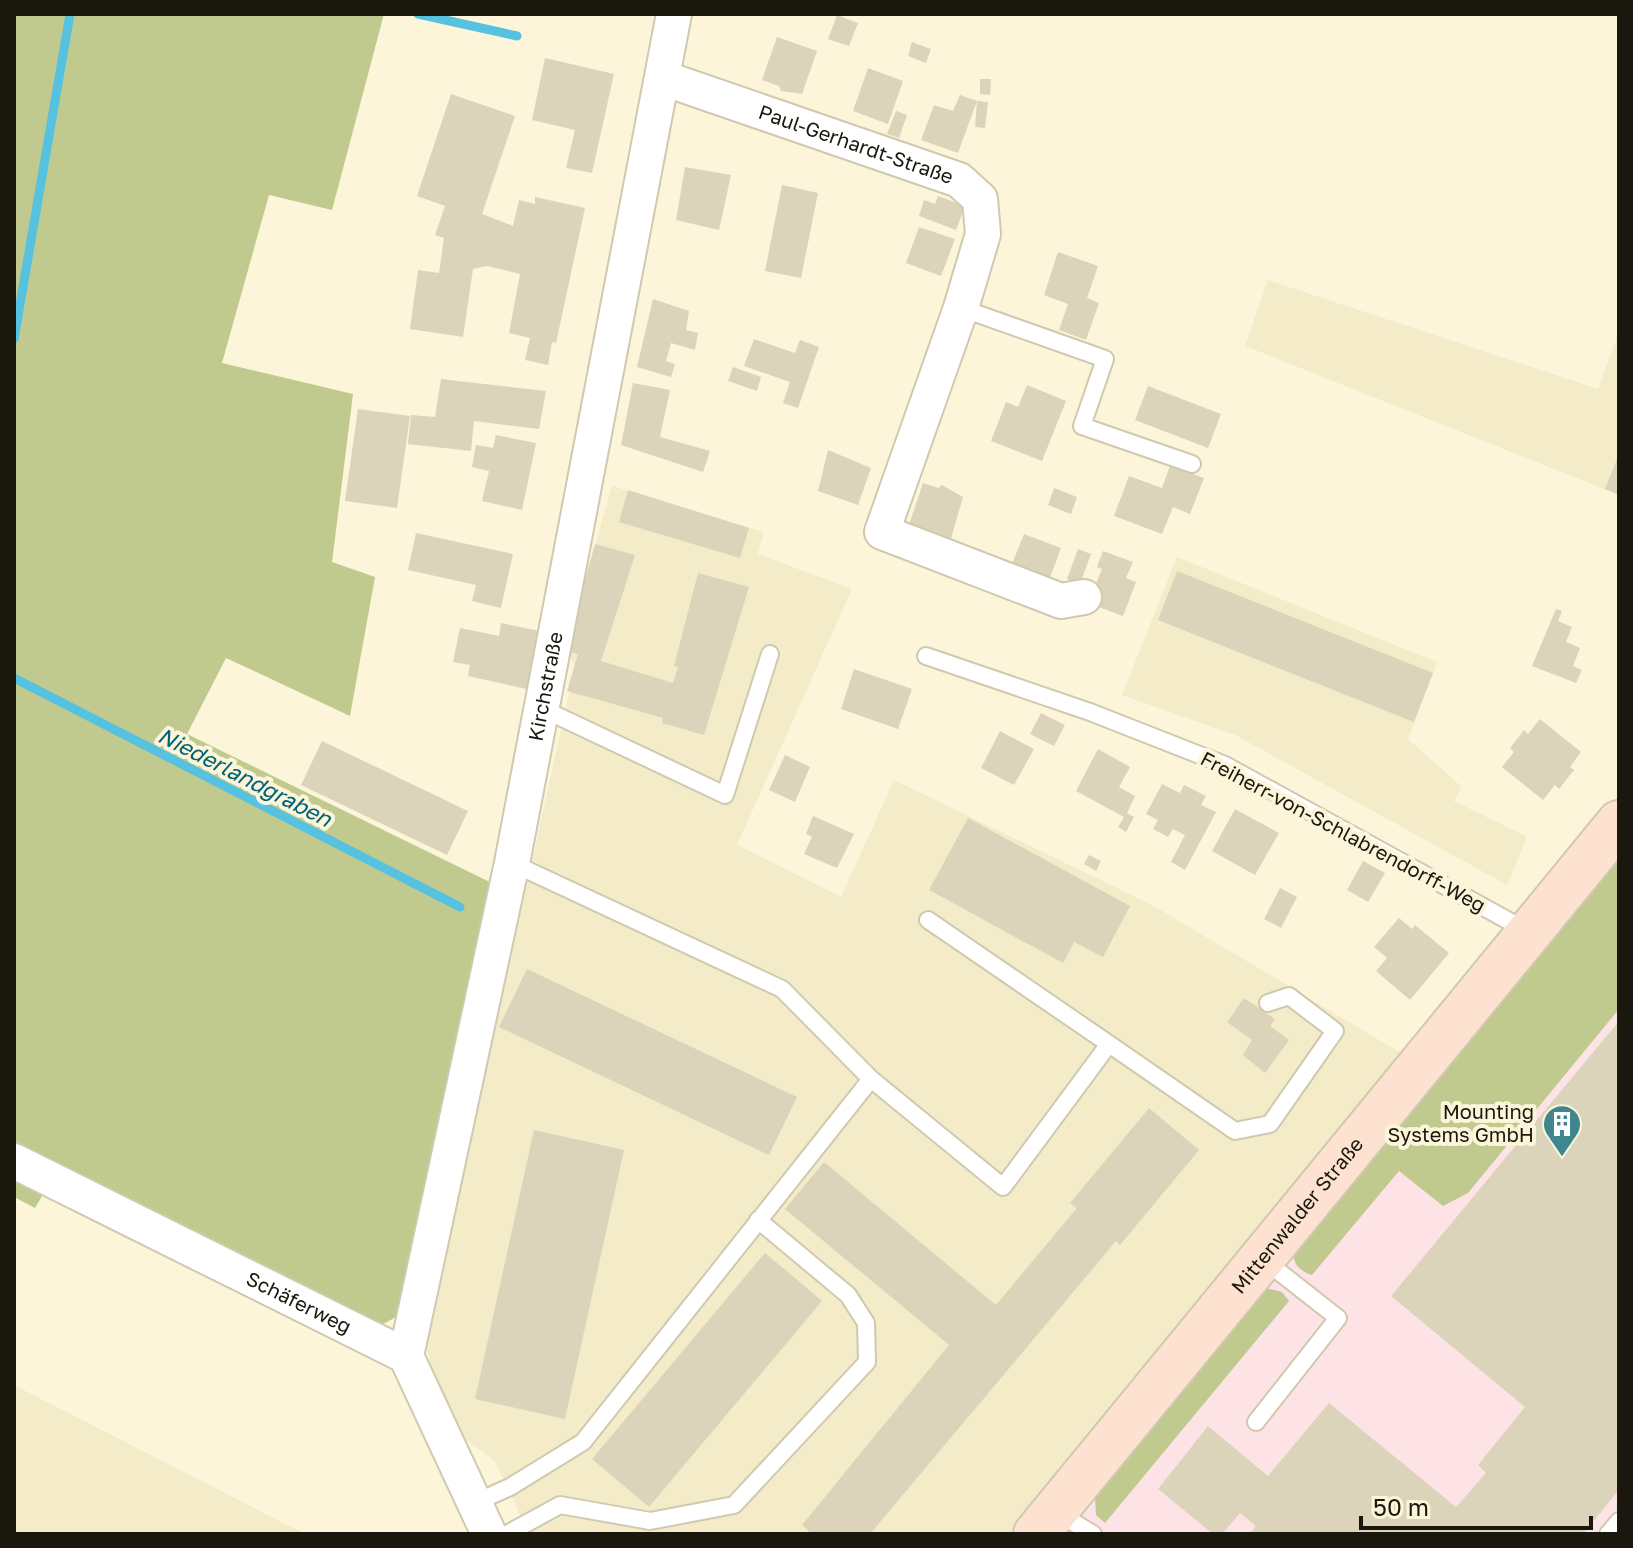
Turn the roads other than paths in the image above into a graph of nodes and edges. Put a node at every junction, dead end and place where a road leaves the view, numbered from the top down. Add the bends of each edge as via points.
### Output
1 (674, 14) edge
2 (663, 78) junction
3 (961, 308) junction
4 (1192, 464) dead end
5 (1084, 597) dead end
6 (770, 654) dead end
7 (926, 656) dead end
8 (543, 709) junction
9 (1619, 823) edge
10 (512, 863) junction
11 (928, 920) dead end
12 (1530, 933) junction
13 (1268, 1003) dead end
14 (1109, 1044) junction
15 (871, 1079) junction
16 (14, 1161) edge
17 (758, 1220) junction
18 (1263, 1259) junction
19 (406, 1356) junction
20 (1256, 1422) dead end
21 (474, 1503) junction
22 (1619, 1521) edge
23 (1053, 1527) edge
24 (489, 1534) edge
25 (507, 1534) edge
26 (1093, 1534) edge
27 (1608, 1534) edge

1 - 2 street, Kirchstraße
2 - 3 street, Paul-Gerhardt-Straße via 959,180 980,199 983,234
2 - 8 street, Kirchstraße
3 - 4 lane via 1105,359 1082,426
3 - 5 street, Paul-Gerhardt-Straße via 882,532 1061,601
6 - 8 lane via 725,795
7 - 12 lane, Freiherr-von-Schlabrendorff-Weg via 1225,765
8 - 10 street, Kirchstraße
9 - 12 street, Mittenwalder Straße
10 - 15 lane via 782,989
10 - 19 street, Kirchstraße
11 - 14 lane
12 - 18 street, Mittenwalder Straße
13 - 14 lane via 1289,996 1335,1031 1270,1124 1235,1131
14 - 15 lane via 1003,1187
15 - 17 lane
16 - 19 street, Schäferweg
17 - 21 lane via 583,1442
17 - 25 lane via 848,1295 866,1323 867,1362 734,1505 650,1521 560,1505
18 - 20 lane via 1338,1318
18 - 23 street, Mittenwalder Straße
19 - 21 street
21 - 24 street
22 - 27 lane
23 - 26 lane

